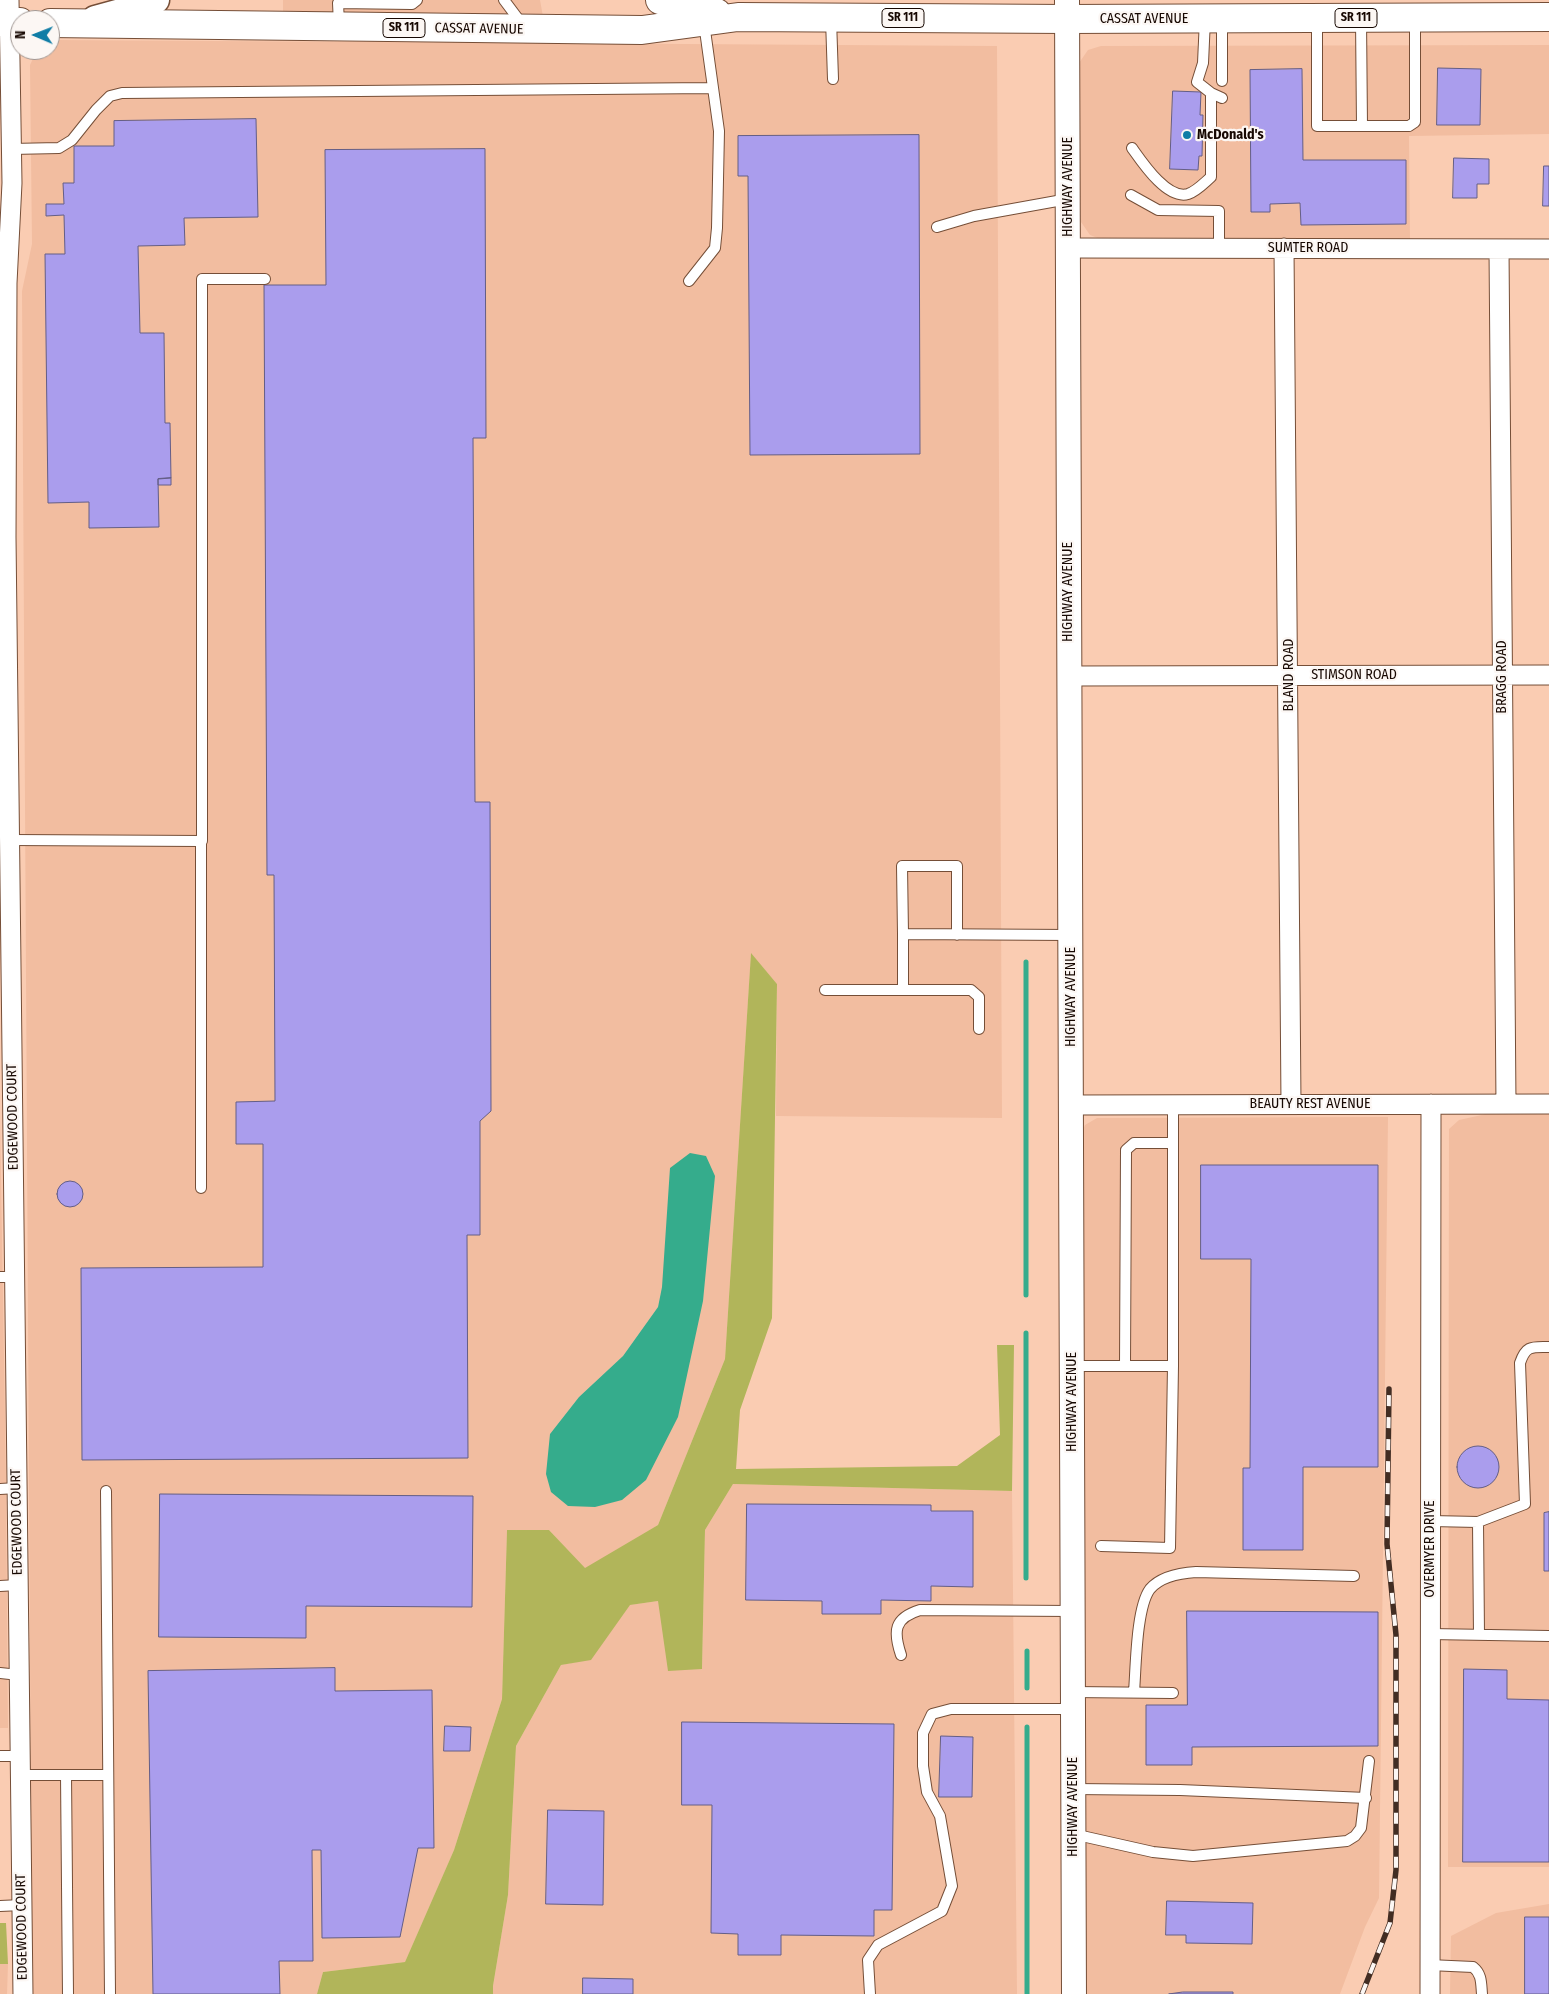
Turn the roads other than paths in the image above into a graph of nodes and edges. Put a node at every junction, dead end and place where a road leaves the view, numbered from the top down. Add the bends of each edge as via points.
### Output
1 (156, 0) edge
2 (417, 0) edge
3 (504, 0) edge
4 (660, 0) edge
5 (1282, 9) edge
6 (1498, 9) edge
7 (338, 10) edge
8 (1067, 10) edge
9 (738, 17) junction
10 (1549, 17) edge
11 (831, 18) junction
12 (1316, 18) junction
13 (1361, 18) junction
14 (1416, 18) junction
15 (1214, 19) junction
16 (704, 22) junction
17 (60, 23) edge
18 (525, 29) junction
19 (11, 60) edge
20 (833, 79) dead end
21 (1222, 81) dead end
22 (712, 88) junction
23 (1211, 94) junction
24 (1222, 98) dead end
25 (1362, 126) junction
26 (1132, 148) dead end
27 (12, 149) junction
28 (1131, 196) dead end
29 (1068, 199) junction
30 (937, 228) dead end
31 (1068, 248) junction
32 (1219, 248) junction
33 (1284, 248) junction
34 (1499, 249) junction
35 (1549, 249) edge
36 (265, 279) dead end
37 (689, 281) dead end
38 (3, 376) edge
39 (1289, 675) junction
40 (1502, 675) junction
41 (1549, 675) edge
42 (1068, 676) junction
43 (10, 840) junction
44 (201, 841) junction
45 (903, 934) junction
46 (957, 934) junction
47 (1071, 935) junction
48 (825, 990) dead end
49 (902, 990) junction
50 (6, 991) edge
51 (979, 1029) dead end
52 (1291, 1103) junction
53 (1173, 1104) junction
54 (1432, 1104) junction
55 (1506, 1104) junction
56 (1549, 1104) edge
57 (1071, 1105) junction
58 (1173, 1143) junction
59 (201, 1188) dead end
60 (7, 1277) edge
61 (1549, 1347) edge
62 (1072, 1366) junction
63 (1125, 1366) junction
64 (1173, 1366) junction
65 (8, 1489) edge
66 (106, 1491) dead end
67 (1431, 1521) junction
68 (1478, 1522) junction
69 (1101, 1546) dead end
70 (1354, 1576) dead end
71 (9, 1585) edge
72 (1072, 1611) junction
73 (1430, 1634) junction
74 (1479, 1635) junction
75 (1549, 1636) edge
76 (901, 1655) dead end
77 (9, 1674) edge
78 (1134, 1692) junction
79 (1173, 1693) dead end
80 (1072, 1701) junction
81 (0, 1756) edge
82 (20, 1756) junction
83 (1369, 1761) dead end
84 (20, 1775) junction
85 (66, 1775) junction
86 (107, 1775) junction
87 (1073, 1789) junction
88 (1366, 1798) junction
89 (1073, 1834) junction
90 (22, 1905) junction
91 (0, 1906) edge
92 (1430, 1965) junction
93 (23, 1994) edge
94 (68, 1994) edge
95 (110, 1994) edge
96 (870, 1994) edge
97 (1074, 1994) edge
98 (1430, 1994) edge
99 (1482, 1994) edge

1 - 17 main road via 103,17
2 - 7 lane via 412,4
3 - 18 lane
4 - 9 main road, CASSAT AVENUE / SR 111
5 - 12 main road, CASSAT AVENUE / SR 111
5 - 15 main road, CASSAT AVENUE / SR 111
6 - 10 main road, CASSAT AVENUE / SR 111
6 - 14 main road, CASSAT AVENUE / SR 111
7 - 17 main road, CASSAT AVENUE / SR 111
7 - 18 main road, CASSAT AVENUE / SR 111
8 - 11 main road, CASSAT AVENUE / SR 111
8 - 15 main road, CASSAT AVENUE / SR 111
8 - 29 street, HIGHWAY AVENUE
9 - 11 main road, CASSAT AVENUE / SR 111
9 - 16 main road, CASSAT AVENUE / SR 111
11 - 20 lane
12 - 13 main road, CASSAT AVENUE / SR 111
12 - 25 lane via 1317,126
13 - 14 main road, CASSAT AVENUE / SR 111
13 - 25 lane
14 - 25 lane via 1415,122 1409,126
15 - 21 lane
15 - 23 lane via 1197,82
16 - 18 main road, CASSAT AVENUE / SR 111 via 642,30
16 - 22 lane
19 - 27 street, EDGEWOOD COURT
22 - 27 lane via 122,93 110,96 72,140 59,148
22 - 37 lane via 718,130 717,232 715,248
23 - 24 lane
23 - 26 lane via 1210,177 1198,189 1186,194 1170,190 1146,169
27 - 38 street, EDGEWOOD COURT
28 - 32 lane via 1158,210 1219,211
29 - 30 lane via 974,216
29 - 31 street, HIGHWAY AVENUE
31 - 32 street, SUMTER ROAD
31 - 42 street, HIGHWAY AVENUE
32 - 33 street, SUMTER ROAD
33 - 34 street, SUMTER ROAD
33 - 39 street, BLAND ROAD
34 - 35 street, SUMTER ROAD
34 - 40 street, BRAGG ROAD
36 - 44 lane via 202,279
38 - 43 street, EDGEWOOD COURT
39 - 40 street, STIMSON ROAD
39 - 42 street, STIMSON ROAD
39 - 52 street, BLAND ROAD
40 - 41 street, STIMSON ROAD
40 - 55 street, BRAGG ROAD
42 - 47 street, HIGHWAY AVENUE
43 - 44 lane
43 - 50 street, EDGEWOOD COURT
44 - 59 lane
45 - 46 lane
45 - 46 lane via 902,866 957,866
45 - 49 lane
46 - 47 lane
47 - 57 street, HIGHWAY AVENUE
48 - 49 lane
49 - 51 lane via 971,990 979,997
50 - 60 street, EDGEWOOD COURT
52 - 53 street, BEAUTY REST AVENUE
52 - 54 street, BEAUTY REST AVENUE
53 - 57 street, BEAUTY REST AVENUE
53 - 58 lane
54 - 55 street, BEAUTY REST AVENUE
54 - 67 street, OVERMYER DRIVE
55 - 56 street, BEAUTY REST AVENUE
57 - 62 street, HIGHWAY AVENUE
58 - 63 lane via 1134,1143 1126,1150
58 - 64 lane
60 - 65 street, EDGEWOOD COURT
61 - 68 lane via 1530,1347 1523,1352 1520,1363 1525,1504
62 - 63 lane
62 - 72 street, HIGHWAY AVENUE
63 - 64 lane
64 - 69 lane via 1170,1548
65 - 71 street, EDGEWOOD COURT
66 - 86 lane
67 - 68 lane
67 - 73 street, OVERMYER DRIVE
68 - 74 lane
70 - 78 lane via 1196,1572 1176,1574 1163,1580 1150,1589 1141,1612
71 - 77 street, EDGEWOOD COURT
72 - 76 lane via 920,1610 908,1613 898,1625 896,1639
72 - 80 street, HIGHWAY AVENUE
73 - 74 lane
73 - 92 street, OVERMYER DRIVE
74 - 75 lane
77 - 82 street, EDGEWOOD COURT
78 - 79 lane
78 - 80 lane
80 - 87 street, HIGHWAY AVENUE
80 - 96 lane via 951,1709 932,1714 923,1733 923,1766 927,1792 940,1816 952,1886 942,1911 878,1946 868,1960
81 - 82 lane
82 - 84 street, EDGEWOOD COURT
83 - 88 lane
84 - 85 lane
84 - 90 street, EDGEWOOD COURT
85 - 86 lane
85 - 94 lane
86 - 95 lane
87 - 88 lane
87 - 89 street, HIGHWAY AVENUE
88 - 89 lane via 1361,1828 1348,1841 1340,1843 1193,1856 1153,1852
89 - 97 street, HIGHWAY AVENUE
90 - 91 lane
90 - 93 street, EDGEWOOD COURT
92 - 98 street, OVERMYER DRIVE
92 - 99 lane via 1473,1967 1478,1971

